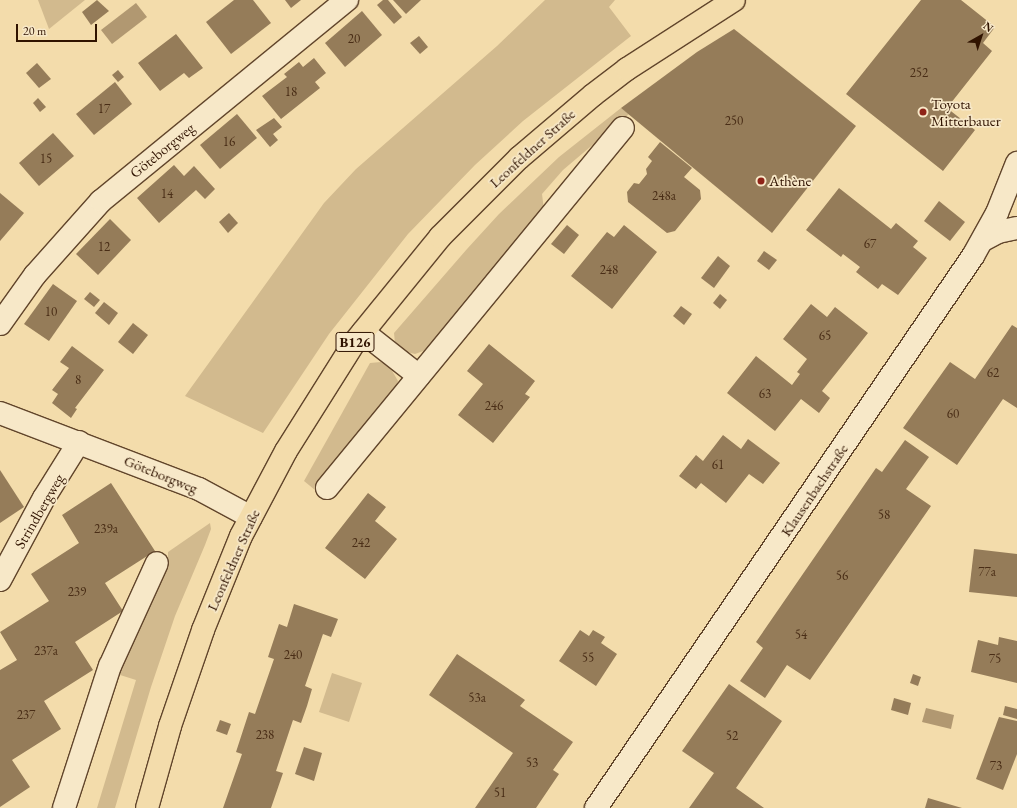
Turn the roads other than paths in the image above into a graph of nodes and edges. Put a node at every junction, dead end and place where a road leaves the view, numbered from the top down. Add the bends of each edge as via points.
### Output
1 (347, 0) edge
2 (734, 0) edge
3 (623, 128) dead end
4 (1017, 163) edge
5 (1017, 228) edge
6 (983, 240) junction
7 (0, 324) edge
8 (363, 332) junction
9 (419, 376) junction
10 (0, 413) edge
11 (79, 442) junction
12 (327, 488) dead end
13 (251, 517) junction
14 (157, 563) dead end
15 (0, 580) edge
16 (64, 808) edge
17 (147, 808) edge
18 (596, 808) edge

1 - 7 street, Göteborgweg via 101,201 35,275
2 - 8 main road, Leonfeldner Straße / B126 via 628,69 525,153 440,237
3 - 9 street
4 - 6 street, Klausenbachstraße
5 - 6 street via 998,232
6 - 18 street, Klausenbachstraße
8 - 9 street
8 - 13 main road, Leonfeldner Straße / B126 via 324,388
9 - 12 street
10 - 11 street, Göteborgweg
11 - 13 street, Göteborgweg via 199,490
11 - 15 street, Strindbergweg via 44,498
13 - 17 main road, Leonfeldner Straße / B126 via 203,630 170,726
14 - 16 street via 110,666

